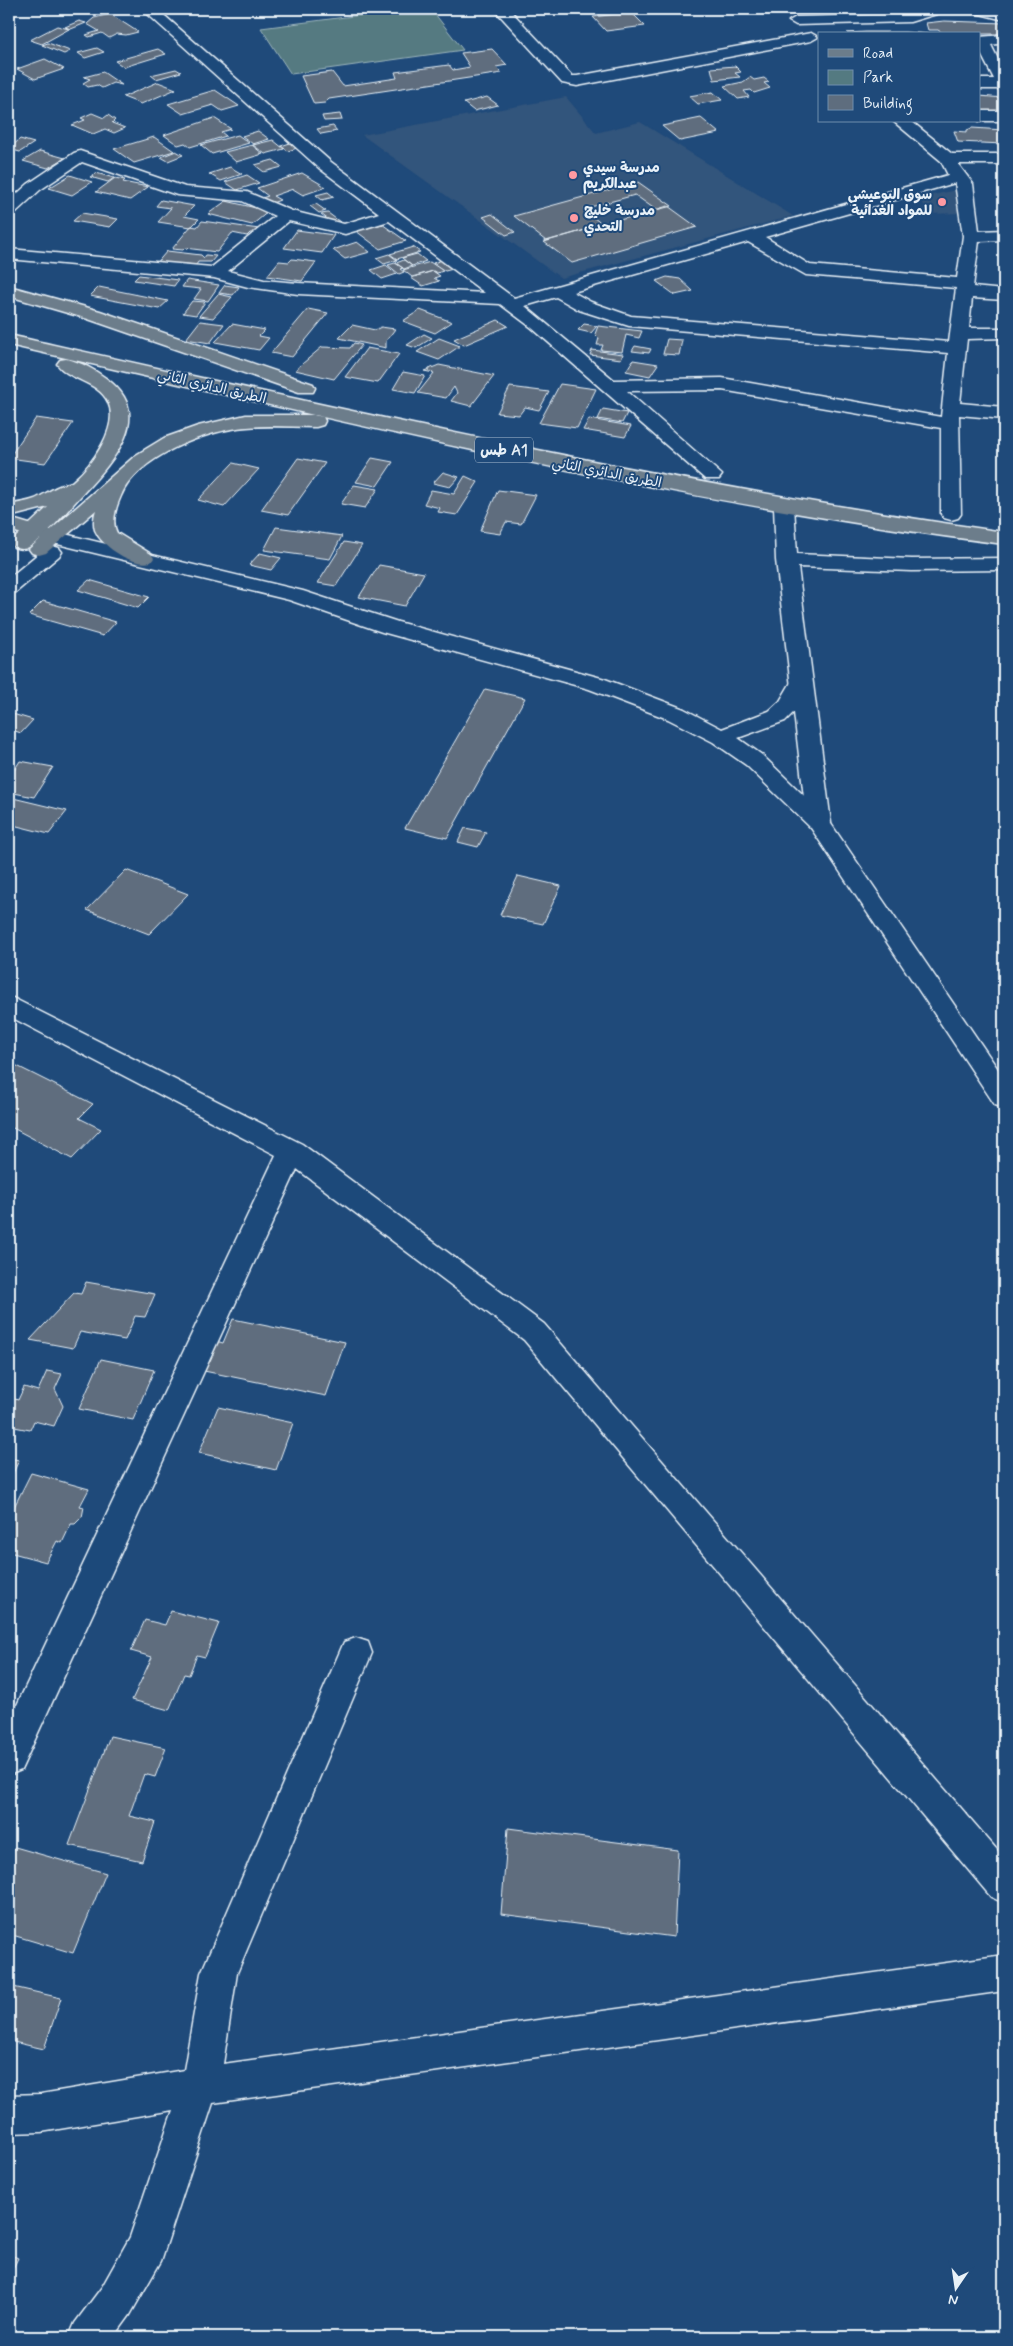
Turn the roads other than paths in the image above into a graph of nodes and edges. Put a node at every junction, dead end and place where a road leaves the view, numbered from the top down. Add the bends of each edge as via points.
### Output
1 (139, 9) edge
2 (502, 9) edge
3 (782, 9) edge
4 (938, 9) edge
5 (977, 9) edge
6 (154, 13) edge
7 (1004, 16) edge
8 (796, 22) junction
9 (1004, 39) edge
10 (815, 41) edge
11 (984, 53) edge
12 (980, 84) edge
13 (1004, 84) edge
14 (980, 116) edge
15 (1004, 116) edge
16 (902, 122) edge
17 (1004, 159) edge
18 (954, 170) junction
19 (1004, 173) edge
20 (9, 209) edge
21 (286, 215) junction
22 (392, 215) junction
23 (971, 236) junction
24 (1004, 236) edge
25 (752, 237) junction
26 (9, 254) edge
27 (216, 273) junction
28 (964, 288) junction
29 (557, 290) junction
30 (9, 291) edge
31 (1004, 295) edge
32 (508, 301) junction
33 (1004, 333) edge
34 (10, 335) edge
35 (958, 341) junction
36 (610, 386) junction
37 (306, 388) junction
38 (325, 392) dead end
39 (402, 410) dead end
40 (1004, 413) edge
41 (950, 416) junction
42 (434, 435) junction
43 (712, 475) junction
44 (87, 478) junction
45 (117, 482) junction
46 (784, 506) junction
47 (9, 511) edge
48 (951, 514) junction
49 (9, 524) edge
50 (1003, 535) edge
51 (34, 542) edge
52 (144, 558) junction
53 (786, 560) junction
54 (1004, 564) edge
55 (9, 588) edge
56 (390, 627) junction
57 (800, 684) junction
58 (721, 737) junction
59 (819, 823) junction
60 (9, 1005) edge
61 (1004, 1098) edge
62 (292, 1151) junction
63 (356, 1653) dead end
64 (9, 1759) edge
65 (1004, 1885) edge
66 (1004, 1973) edge
67 (200, 2086) junction
68 (9, 2114) edge
69 (89, 2337) edge

1 - 6 street
2 - 10 street via 567,80
3 - 8 street
4 - 8 street via 910,18
5 - 7 street
6 - 22 street via 325,165
8 - 10 street
9 - 11 street via 983,40
11 - 13 street
12 - 13 street
14 - 15 street
16 - 18 street
17 - 18 street
18 - 19 street
18 - 23 street via 965,184
18 - 25 street
20 - 21 street via 34,187 80,156 183,192 232,194
21 - 22 street via 345,229
21 - 27 street
22 - 32 street
23 - 24 street
23 - 28 street
25 - 28 street via 806,270
25 - 29 street
26 - 27 street
27 - 32 street via 264,286
28 - 31 street
28 - 35 street
29 - 32 street
29 - 35 street via 585,306 629,321
30 - 37 main road via 94,315
32 - 36 street
33 - 35 street
34 - 37 main road, الطريق الدائري الثاني
34 - 42 main road, الطريق الدائري الثاني / طس A1
34 - 44 main road via 96,377 112,391 120,406 121,422 116,440
35 - 41 street
36 - 41 street via 730,385
36 - 43 street
37 - 38 main road, الطريق الدائري الثاني
39 - 43 main road, الطريق الدائري الثاني / طس A1
40 - 41 street
41 - 48 street
42 - 45 main road via 333,422 246,421 171,442 143,459
42 - 46 main road, الطريق الدائري الثاني / طس A1
43 - 48 main road, الطريق الدائري الثاني / طس A1
44 - 47 main road via 42,503
44 - 51 main road
45 - 51 main road
45 - 52 main road via 102,522 105,534 116,544
46 - 50 main road, الطريق الدائري الثاني / طس A1
46 - 53 street
48 - 50 main road, الطريق الدائري الثاني / طس A1
49 - 51 main road
51 - 52 street
51 - 55 street
51 - 56 street via 284,610
52 - 56 street via 296,595
53 - 54 street
53 - 57 street
56 - 58 street via 597,684 676,714
57 - 58 street via 788,705 777,716
57 - 59 street via 812,748
58 - 59 street via 754,760
59 - 61 street
60 - 62 street
62 - 64 street
62 - 65 street via 534,1332
63 - 67 street via 219,1973
66 - 67 street
67 - 68 street via 41,2113
67 - 69 street via 147,2247 116,2301

